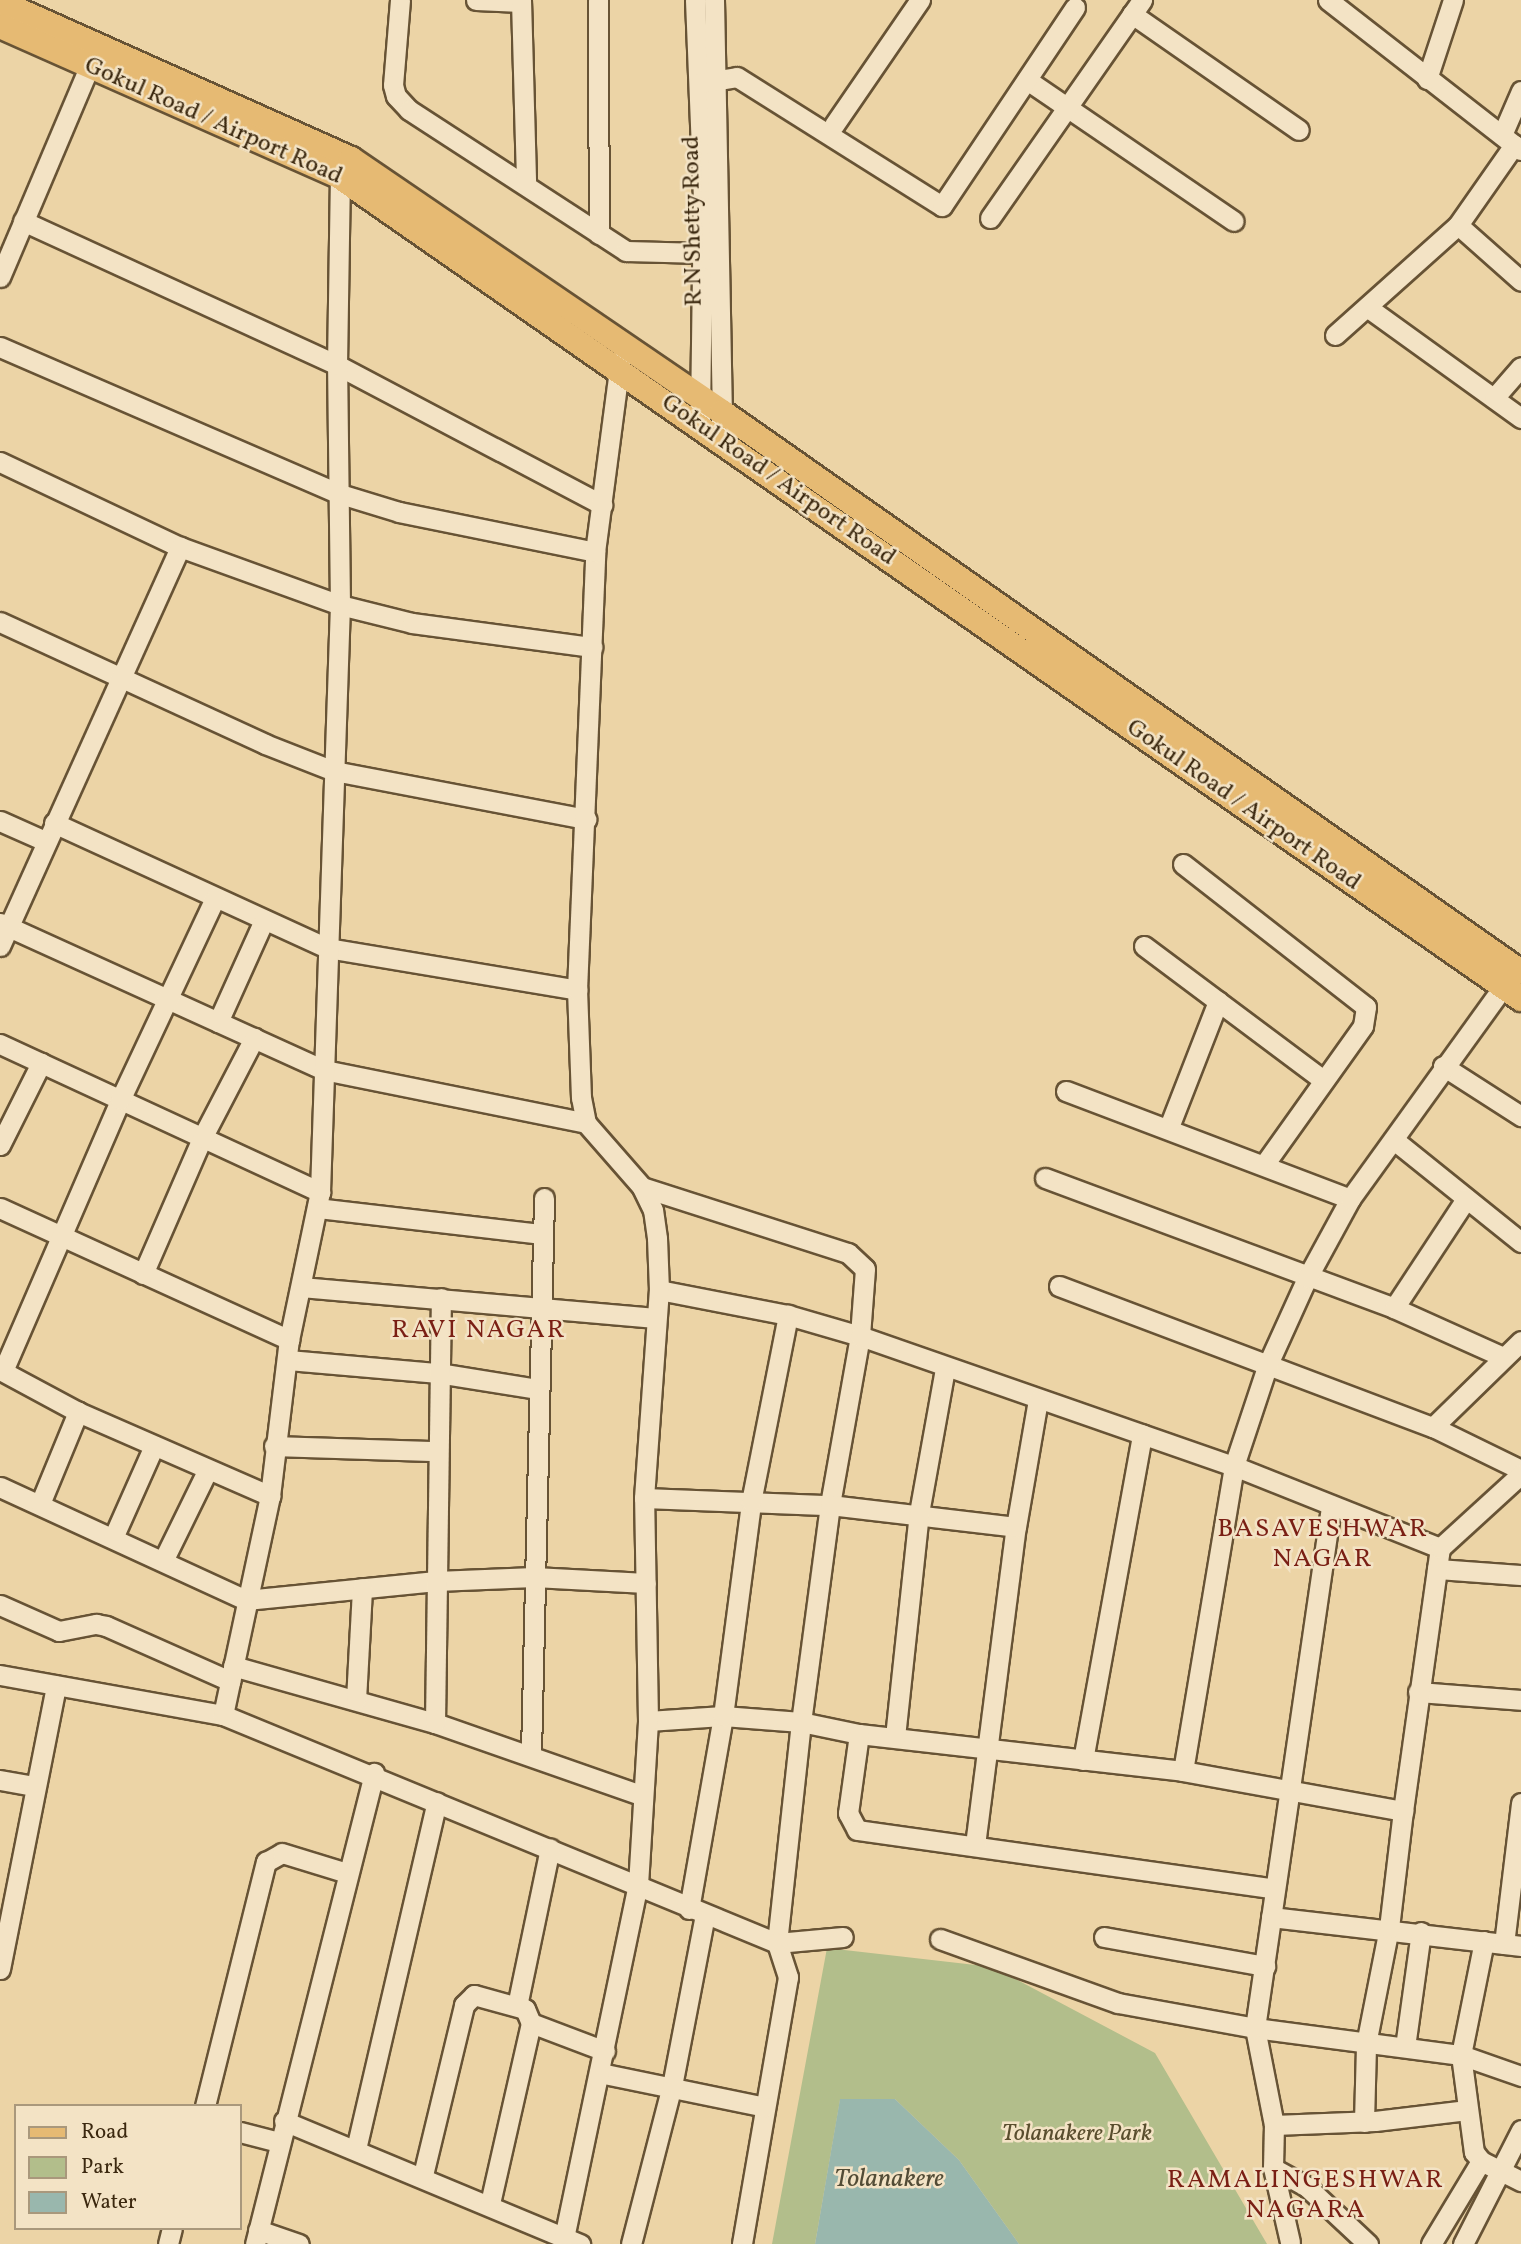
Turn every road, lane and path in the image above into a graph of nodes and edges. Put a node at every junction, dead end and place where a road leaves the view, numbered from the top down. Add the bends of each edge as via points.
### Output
1 (400, 0) edge
2 (476, 0) edge
3 (598, 0) edge
4 (695, 0) edge
5 (713, 0) edge
6 (920, 0) edge
7 (1328, 0) edge
8 (1453, 0) edge
9 (521, 1) edge
10 (0, 2) edge
11 (1137, 7) edge
12 (1075, 8) dead end
13 (0, 26) edge
14 (94, 56) junction
15 (708, 58) junction
16 (1427, 79) junction
17 (1027, 80) junction
18 (708, 83) junction
19 (1521, 91) edge
20 (1068, 107) junction
21 (834, 125) dead end
22 (1299, 130) dead end
23 (1512, 143) edge
24 (340, 177) junction
25 (526, 182) junction
26 (990, 218) dead end
27 (23, 221) junction
28 (1234, 221) dead end
29 (1458, 225) junction
30 (599, 234) junction
31 (709, 266) junction
32 (0, 277) edge
33 (1521, 281) edge
34 (1367, 307) junction
35 (1335, 335) dead end
36 (0, 347) edge
37 (620, 358) junction
38 (337, 365) junction
39 (1521, 367) edge
40 (1494, 398) junction
41 (713, 406) junction
42 (1521, 418) edge
43 (710, 434) junction
44 (0, 462) edge
45 (337, 494) junction
46 (602, 505) junction
47 (180, 547) junction
48 (595, 552) junction
49 (340, 605) junction
50 (0, 622) edge
51 (592, 647) junction
52 (122, 677) junction
53 (334, 771) junction
54 (586, 819) junction
55 (0, 821) edge
56 (50, 832) junction
57 (1183, 864) dead end
58 (215, 898) junction
59 (264, 920) junction
60 (4, 925) edge
61 (0, 946) edge
62 (1144, 946) dead end
63 (327, 948) junction
64 (1517, 978) edge
65 (577, 990) junction
66 (167, 999) junction
67 (1218, 1002) junction
68 (218, 1022) junction
69 (254, 1038) junction
70 (0, 1044) edge
71 (41, 1063) junction
72 (1443, 1066) junction
73 (324, 1070) junction
74 (1323, 1080) junction
75 (1066, 1091) dead end
76 (120, 1100) junction
77 (1521, 1116) edge
78 (586, 1123) junction
79 (1169, 1126) junction
80 (202, 1138) junction
81 (1394, 1140) junction
82 (0, 1145) edge
83 (1264, 1165) junction
84 (1045, 1178) dead end
85 (642, 1188) junction
86 (544, 1198) dead end
87 (1350, 1199) junction
88 (1466, 1199) junction
89 (318, 1200) junction
90 (0, 1208) edge
91 (542, 1234) junction
92 (60, 1237) junction
93 (1521, 1242) edge
94 (143, 1274) junction
95 (1307, 1278) junction
96 (1059, 1286) dead end
97 (301, 1287) junction
98 (659, 1290) junction
99 (441, 1298) junction
100 (538, 1306) junction
101 (1394, 1308) junction
102 (788, 1315) junction
103 (656, 1318) junction
104 (860, 1336) junction
105 (289, 1340) junction
106 (1521, 1341) edge
107 (1503, 1357) junction
108 (288, 1360) junction
109 (1268, 1364) junction
110 (945, 1368) junction
111 (1, 1371) edge
112 (438, 1373) junction
113 (537, 1389) junction
114 (1038, 1400) junction
115 (78, 1412) junction
116 (1433, 1427) junction
117 (1142, 1434) junction
118 (154, 1446) junction
119 (274, 1446) junction
120 (437, 1451) junction
121 (1234, 1466) junction
122 (207, 1471) junction
123 (1521, 1472) edge
124 (0, 1487) edge
125 (270, 1496) junction
126 (644, 1498) junction
127 (751, 1502) junction
128 (40, 1504) junction
129 (830, 1505) junction
130 (1331, 1507) junction
131 (919, 1513) junction
132 (1016, 1527) junction
133 (113, 1538) junction
134 (1440, 1548) junction
135 (163, 1561) junction
136 (1437, 1569) junction
137 (1521, 1575) edge
138 (534, 1577) junction
139 (436, 1581) junction
140 (646, 1583) junction
141 (362, 1588) junction
142 (246, 1600) junction
143 (0, 1605) edge
144 (231, 1674) junction
145 (0, 1675) edge
146 (56, 1685) junction
147 (1418, 1692) junction
148 (356, 1700) junction
149 (1521, 1700) edge
150 (223, 1714) junction
151 (723, 1716) junction
152 (648, 1720) junction
153 (801, 1722) junction
154 (435, 1723) junction
155 (859, 1734) junction
156 (895, 1737) junction
157 (991, 1750) junction
158 (531, 1754) junction
159 (1083, 1760) junction
160 (1183, 1771) junction
161 (374, 1773) junction
162 (0, 1780) edge
163 (34, 1786) junction
164 (1290, 1793) junction
165 (641, 1795) junction
166 (437, 1802) junction
167 (1521, 1803) edge
168 (1403, 1811) junction
169 (975, 1845) junction
170 (550, 1848) junction
171 (347, 1873) junction
172 (638, 1885) junction
173 (1272, 1888) junction
174 (697, 1912) junction
175 (1270, 1917) junction
176 (1389, 1928) junction
177 (1421, 1932) junction
178 (843, 1937) dead end
179 (1104, 1937) dead end
180 (940, 1939) dead end
181 (1484, 1941) junction
182 (777, 1943) junction
183 (1512, 1945) edge
184 (1265, 1966) junction
185 (0, 1969) edge
186 (517, 2006) junction
187 (531, 2023) junction
188 (1255, 2028) junction
189 (1366, 2044) junction
190 (1405, 2047) junction
191 (604, 2051) junction
192 (1461, 2055) junction
193 (600, 2073) junction
194 (1521, 2076) edge
195 (672, 2086) junction
196 (206, 2104) edge
197 (765, 2107) junction
198 (1467, 2110) junction
199 (284, 2121) junction
200 (1364, 2122) junction
201 (1274, 2124) junction
202 (1521, 2130) edge
203 (242, 2133) edge
204 (278, 2142) junction
205 (356, 2149) junction
206 (1481, 2161) junction
207 (1273, 2168) junction
208 (1499, 2171) junction
209 (424, 2175) junction
210 (1521, 2181) edge
211 (491, 2203) junction
212 (257, 2237) edge
213 (572, 2241) edge
214 (1290, 2242) dead end
215 (299, 2244) edge
216 (631, 2244) edge
217 (742, 2244) edge
218 (1368, 2244) edge
219 (1431, 2244) edge
220 (1463, 2244) edge

1 - 25 street via 396,96 409,110
2 - 9 street
3 - 30 street
4 - 15 street, R N Shetty Road
5 - 15 street, R N Shetty Road
6 - 21 street
7 - 16 street
8 - 16 street
9 - 25 street
10 - 14 main road, Gokul Road / Airport Road
11 - 20 street
11 - 22 street
12 - 17 street
13 - 14 main road, Gokul Road / Airport Road
14 - 24 main road, Gokul Road / Airport Road
14 - 27 street
14 - 37 main road, Gokul Road / Airport Road via 351,159
15 - 18 street, R N Shetty Road
16 - 23 street
17 - 18 street via 942,206 737,77
17 - 20 street
18 - 31 street, R N Shetty Road
19 - 23 street
20 - 26 street
20 - 28 street
23 - 29 street
24 - 37 main road, Gokul Road / Airport Road
24 - 38 street
25 - 30 street
27 - 32 street
27 - 38 street
29 - 33 street
29 - 34 street
30 - 31 street via 635,254
31 - 41 street, R N Shetty Road
34 - 35 street
34 - 40 street
36 - 45 street
37 - 41 main road, Gokul Road / Airport Road
37 - 43 main road, Gokul Road / Airport Road
37 - 46 street
38 - 45 street
38 - 46 street
39 - 40 street
40 - 42 street
41 - 43 street, R N Shetty Road
41 - 64 main road, Gokul Road / Airport Road
43 - 64 main road, Gokul Road / Airport Road
44 - 47 street
45 - 48 street via 399,512
45 - 49 street
46 - 48 street
47 - 49 street
47 - 52 street
48 - 51 street
49 - 51 street via 412,623
49 - 53 street
50 - 52 street
51 - 54 street
52 - 53 street
52 - 56 street
53 - 54 street
53 - 63 street
54 - 65 street
55 - 56 street
56 - 58 street
56 - 60 street
57 - 74 street via 1366,1007 1363,1026
58 - 59 street
58 - 66 street
59 - 63 street
59 - 68 street
60 - 61 street
60 - 66 street
62 - 67 street
63 - 65 street
63 - 73 street
64 - 72 street
65 - 78 street
66 - 68 street
66 - 76 street
67 - 74 street
67 - 79 street
68 - 69 street
69 - 73 street
69 - 80 street
70 - 71 street
71 - 76 street
71 - 82 street
72 - 77 street
72 - 81 street
73 - 78 street
73 - 89 street
74 - 83 street
75 - 79 street
76 - 80 street
76 - 92 street
78 - 85 street
79 - 83 street
80 - 89 street
80 - 94 street
81 - 87 street
81 - 88 street
83 - 87 street
84 - 95 street
85 - 98 street via 653,1210
85 - 104 street via 848,1253 862,1262
86 - 91 street
87 - 95 street
88 - 93 street
88 - 101 street
89 - 91 street
89 - 97 street
90 - 92 street
91 - 100 street
92 - 94 street
92 - 111 street
94 - 105 street
95 - 101 street
95 - 109 street
96 - 109 street
97 - 99 street
97 - 105 street
98 - 102 street
98 - 103 street
99 - 100 street
99 - 112 street
100 - 103 street
100 - 113 street
101 - 107 street
102 - 104 street
102 - 127 street
103 - 126 street
104 - 110 street
104 - 129 street
105 - 108 street
106 - 107 street
107 - 116 street
108 - 112 street
108 - 119 street
109 - 116 street
109 - 121 street
110 - 114 street
110 - 131 street
111 - 115 street
112 - 113 street
112 - 120 street
113 - 138 street
114 - 117 street
114 - 132 street
115 - 118 street
115 - 128 street
116 - 123 street
117 - 121 street
117 - 159 street
118 - 122 street
118 - 133 street
119 - 120 street
119 - 125 street
120 - 139 street
121 - 130 street
121 - 160 street
122 - 125 street
122 - 135 street
123 - 134 street
124 - 128 street
125 - 142 street
126 - 127 street
126 - 140 street
127 - 129 street
127 - 151 street
128 - 133 street
129 - 131 street
129 - 153 street
130 - 134 street
130 - 164 street
131 - 132 street
131 - 156 street
132 - 157 street
133 - 135 street
134 - 136 street
135 - 142 street
136 - 137 street
136 - 147 street
138 - 139 street
138 - 140 street
138 - 158 street
139 - 141 street
139 - 154 street
140 - 152 street
141 - 142 street
141 - 148 street
142 - 144 street
143 - 144 street via 58,1631 106,1626
144 - 148 street
144 - 150 street
145 - 146 street
146 - 150 street
146 - 163 street
147 - 149 street
147 - 168 street
148 - 154 street
150 - 161 street
151 - 152 street
151 - 153 street
151 - 174 street
152 - 165 street
153 - 155 street
153 - 182 street
154 - 158 street
155 - 156 street
155 - 169 street via 848,1813 857,1830
156 - 157 street
157 - 159 street
157 - 169 street
158 - 165 street
159 - 160 street
160 - 164 street
161 - 166 street
161 - 171 street
162 - 163 street
163 - 185 street
164 - 168 street
164 - 173 street
165 - 172 street
166 - 170 street
166 - 205 street
167 - 183 street
168 - 176 street
169 - 173 street
170 - 172 street
170 - 186 street
171 - 196 street via 282,1853 266,1862
171 - 199 street
172 - 174 street
172 - 191 street
173 - 175 street
174 - 182 street
174 - 195 street
175 - 176 street
175 - 184 street
176 - 177 street
176 - 189 street
177 - 181 street
177 - 190 street
178 - 182 street
179 - 184 street
180 - 188 street via 1118,2003
181 - 183 street
181 - 192 street
182 - 197 street via 788,1977
184 - 188 street
186 - 187 street via 525,2008
186 - 209 street via 474,1995 464,2005
187 - 191 street
187 - 211 street
188 - 189 street
188 - 201 street
189 - 190 street
189 - 200 street
190 - 192 street
191 - 193 street
192 - 194 street
192 - 198 street
193 - 195 street
193 - 213 street
195 - 197 street
195 - 216 street
197 - 217 street
198 - 200 street
198 - 206 street via 1474,2152
199 - 204 street
199 - 205 street
200 - 201 street
201 - 207 street
202 - 208 street
203 - 204 street
204 - 212 street
205 - 209 street
206 - 208 street
206 - 219 street
207 - 214 street
207 - 218 street via 1306,2186
208 - 210 street
208 - 220 street
209 - 211 street
211 - 213 street
212 - 215 street

